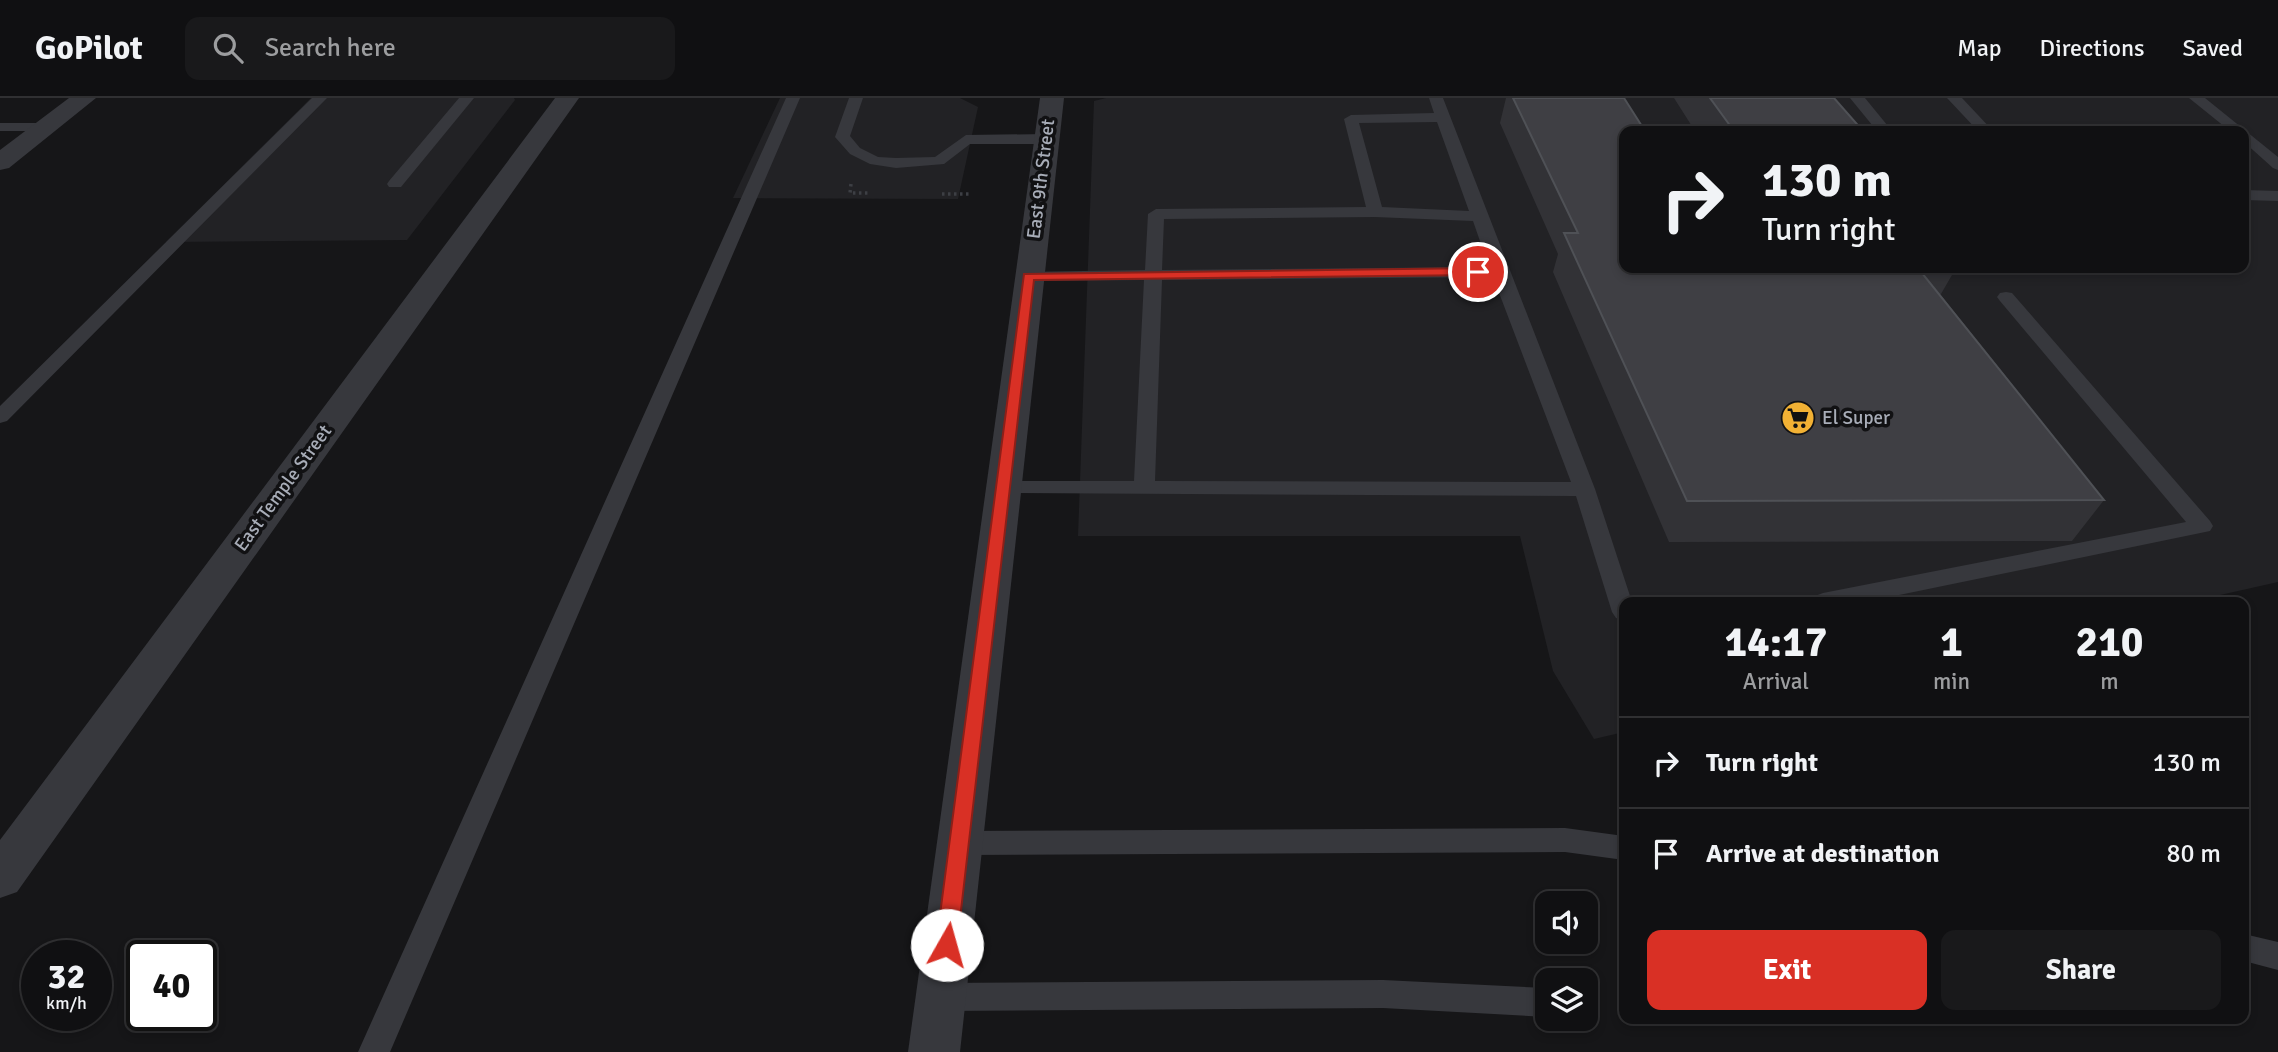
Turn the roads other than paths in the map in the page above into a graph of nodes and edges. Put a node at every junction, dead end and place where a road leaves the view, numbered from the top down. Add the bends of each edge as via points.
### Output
1 (84, 98) edge
2 (320, 98) edge
3 (467, 98) edge
4 (567, 98) edge
5 (793, 98) edge
6 (856, 98) edge
7 (1052, 98) edge
8 (1436, 98) edge
9 (1857, 98) edge
10 (1954, 98) edge
11 (2196, 98) edge
12 (1443, 117) junction
13 (1881, 126) edge
14 (1981, 126) edge
15 (2232, 126) edge
16 (0, 127) edge
17 (46, 127) junction
18 (1047, 139) junction
19 (2249, 139) edge
20 (0, 162) edge
21 (2278, 164) edge
22 (395, 184) dead end
23 (2249, 195) edge
24 (2278, 196) edge
25 (1375, 212) junction
26 (1480, 216) junction
27 (1500, 272) junction
28 (1153, 275) junction
29 (1029, 276) junction
30 (2006, 297) dead end
31 (0, 417) edge
32 (1003, 488) junction
33 (1144, 488) junction
34 (1584, 489) junction
35 (1619, 597) edge
36 (1848, 597) edge
37 (959, 843) junction
38 (1619, 847) edge
39 (0, 877) edge
40 (2249, 949) edge
41 (2278, 956) edge
42 (940, 996) junction
43 (1535, 1002) edge
44 (374, 1052) edge
45 (934, 1052) edge

1 - 17 street
2 - 31 lane
3 - 22 lane
4 - 39 street, East Temple Street
5 - 44 lane
6 - 18 lane via 842,137 855,151 875,161 939,161 966,140
7 - 18 street, East 9th Street
8 - 12 lane
9 - 13 lane
10 - 14 lane
11 - 15 lane
12 - 25 lane via 1352,119
12 - 26 lane
16 - 17 lane
17 - 20 street
18 - 29 street, East 9th Street
19 - 21 lane
23 - 24 lane
25 - 26 lane
25 - 28 lane via 1156,214
26 - 27 lane
27 - 28 lane
27 - 34 lane
28 - 29 lane
28 - 33 lane
29 - 32 street, East 9th Street
30 - 36 lane via 2202,526
32 - 33 lane
32 - 37 street, East 9th Street
33 - 34 lane
34 - 35 lane
37 - 38 lane via 1565,840
37 - 42 street, East 9th Street
40 - 41 lane
42 - 43 lane via 1383,994
42 - 45 street, East 9th Street

